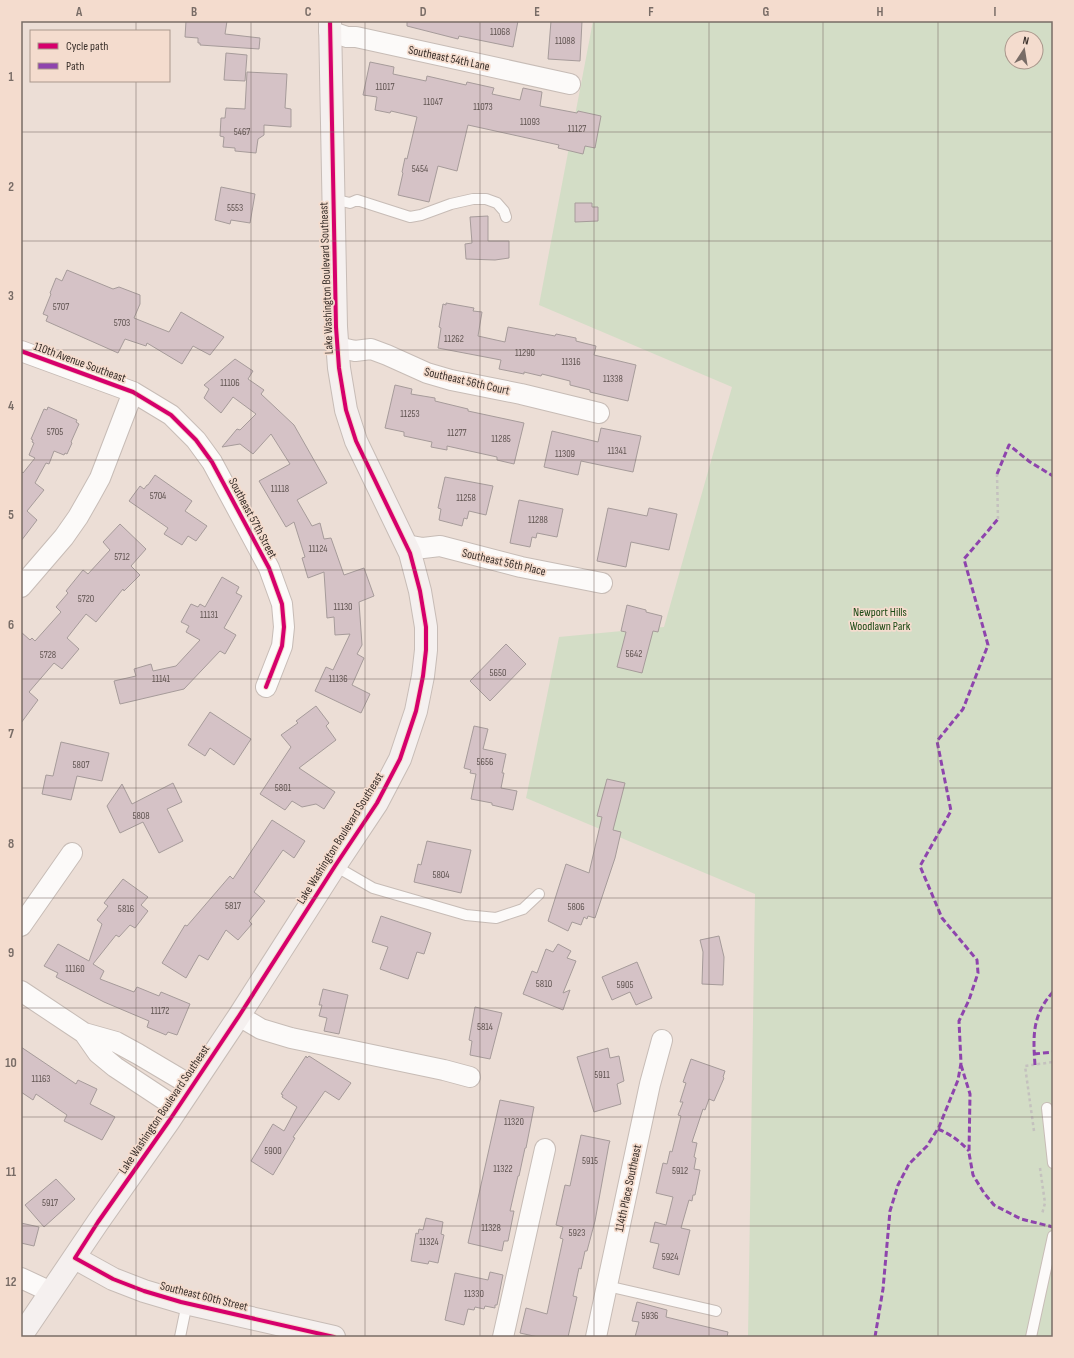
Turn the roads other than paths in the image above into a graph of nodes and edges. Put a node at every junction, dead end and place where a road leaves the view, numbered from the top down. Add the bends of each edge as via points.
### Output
1 (330, 26) edge
2 (570, 84) dead end
3 (333, 198) junction
4 (506, 217) dead end
5 (337, 347) junction
6 (21, 351) edge
7 (133, 392) junction
8 (599, 413) dead end
9 (406, 545) junction
10 (602, 583) dead end
11 (21, 588) edge
12 (266, 686) dead end
13 (72, 853) dead end
14 (335, 866) junction
15 (539, 894) dead end
16 (21, 926) edge
17 (21, 991) edge
18 (239, 1016) junction
19 (84, 1033) junction
20 (662, 1040) dead end
21 (470, 1077) dead end
22 (192, 1086) junction
23 (177, 1108) junction
24 (1046, 1108) dead end
25 (544, 1149) dead end
26 (1053, 1163) edge
27 (1053, 1236) edge
28 (75, 1258) junction
29 (21, 1278) edge
30 (607, 1286) junction
31 (51, 1292) junction
32 (187, 1303) junction
33 (716, 1311) dead end
34 (21, 1336) edge
35 (180, 1337) edge
36 (334, 1337) edge
37 (503, 1337) edge
38 (596, 1337) edge
39 (1031, 1337) edge

1 - 2 street, Southeast 54th Lane via 347,37
1 - 3 main road, Lake Washington Boulevard Southeast
3 - 4 lane via 350,202 357,200 410,217 451,204 486,199 497,203
3 - 5 main road, Lake Washington Boulevard Southeast
5 - 8 street, Southeast 56th Court via 355,351 371,349 426,373
5 - 9 main road, Lake Washington Boulevard Southeast via 346,410 356,441
6 - 7 street, 110th Avenue Southeast
7 - 11 street via 100,478 78,517
7 - 12 street, Southeast 57th Street via 171,415 196,440 212,462 269,568 282,604 284,627 282,646
9 - 10 street, Southeast 56th Place via 423,548 440,546 521,567
9 - 14 main road, Lake Washington Boulevard Southeast via 420,591 426,627 423,676 416,710 400,759 377,803
13 - 16 street
14 - 15 lane via 373,888 466,915 496,918 523,909
14 - 18 main road, Lake Washington Boulevard Southeast
17 - 19 street
18 - 21 street via 261,1029 291,1038
18 - 22 main road, Lake Washington Boulevard Southeast
19 - 22 street via 116,1042
19 - 23 street via 98,1053 115,1068
20 - 30 street, 114th Place Southeast via 650,1084
22 - 23 main road, Lake Washington Boulevard Southeast
23 - 28 main road, Lake Washington Boulevard Southeast
24 - 26 lane
25 - 37 street
27 - 39 lane
28 - 31 main road, Lake Washington Boulevard Southeast
28 - 32 main road, Southeast 60th Street via 113,1279
29 - 31 street
30 - 33 lane
30 - 38 street, 114th Place Southeast
31 - 34 main road, Lake Washington Boulevard Southeast
32 - 35 lane
32 - 36 main road, Southeast 60th Street

